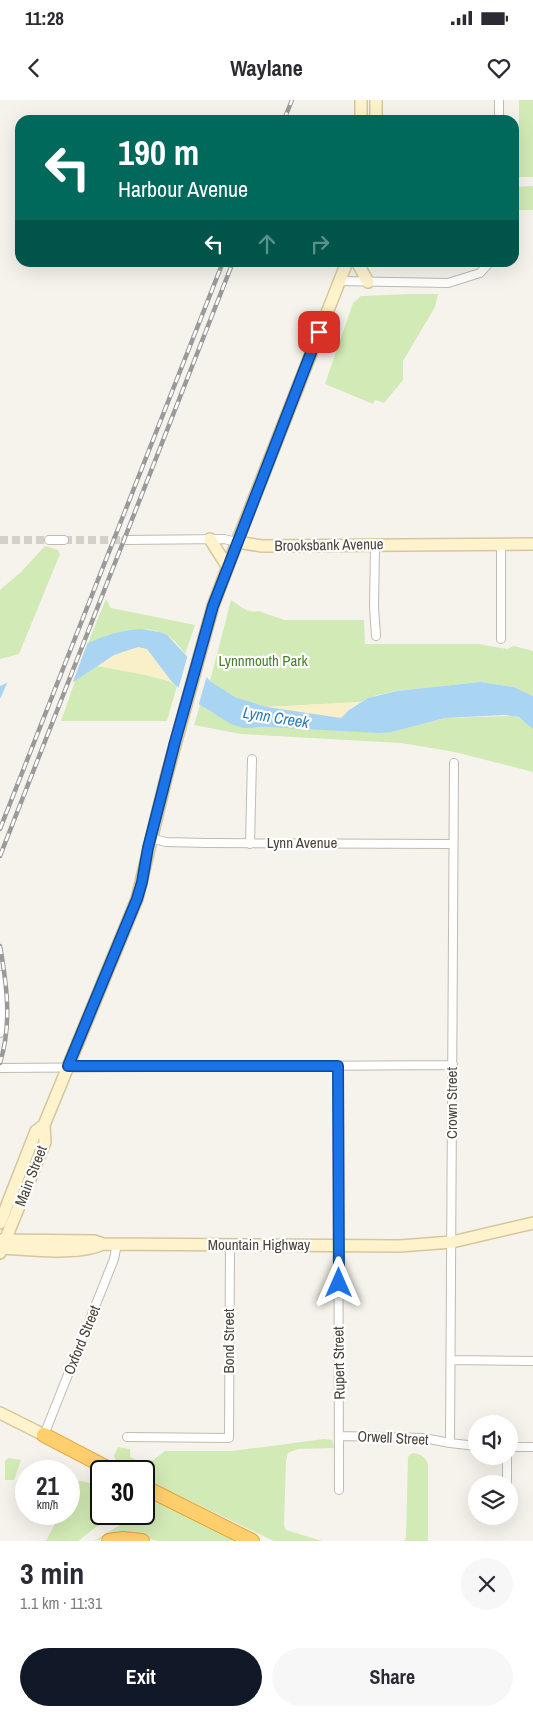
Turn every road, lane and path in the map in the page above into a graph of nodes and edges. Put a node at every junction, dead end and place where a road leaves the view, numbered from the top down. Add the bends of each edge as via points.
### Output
1 (361, 100) edge
2 (376, 100) edge
3 (498, 100) edge
4 (361, 115) edge
5 (376, 115) edge
6 (499, 115) edge
7 (345, 267) edge
8 (360, 267) edge
9 (485, 267) edge
10 (340, 281) junction
11 (368, 282) junction
12 (210, 539) junction
13 (49, 540) tunnel mouth
14 (64, 540) tunnel mouth
15 (126, 540) tunnel mouth
16 (237, 542) junction
17 (501, 544) junction
18 (533, 544) edge
19 (375, 545) junction
20 (227, 566) junction
21 (376, 636) dead end
22 (501, 639) dead end
23 (252, 759) dead end
24 (454, 763) dead end
25 (150, 838) junction
26 (250, 844) junction
27 (454, 844) junction
28 (0, 976) edge
29 (0, 1033) edge
30 (452, 1065) junction
31 (68, 1066) junction
32 (338, 1066) junction
33 (0, 1068) edge
34 (44, 1125) junction
35 (0, 1223) edge
36 (533, 1223) edge
37 (452, 1242) junction
38 (117, 1244) junction
39 (230, 1245) junction
40 (338, 1245) junction
41 (2, 1246) edge
42 (451, 1360) junction
43 (533, 1361) edge
44 (0, 1413) edge
45 (44, 1435) junction
46 (340, 1436) junction
47 (127, 1437) dead end
48 (450, 1443) junction
49 (468, 1445) edge
50 (518, 1447) edge
51 (533, 1447) edge
52 (92, 1460) edge
53 (339, 1490) dead end
54 (155, 1492) edge
55 (109, 1541) edge
56 (142, 1541) edge
57 (252, 1541) edge

1 - 4 main road
2 - 5 main road
3 - 6 street
7 - 10 main road, Main Street
8 - 11 main road
9 - 11 street via 480,273 448,283
10 - 11 street
10 - 16 main road, Main Street
12 - 15 street, Brooksbank Avenue
12 - 16 street, Brooksbank Avenue
12 - 20 main road
13 - 14 street
16 - 19 main road, Brooksbank Avenue via 256,546
16 - 20 main road, Main Street
17 - 18 main road, Brooksbank Avenue
17 - 19 main road, Brooksbank Avenue
17 - 22 street
19 - 21 street
20 - 25 main road, Main Street via 213,606
23 - 26 street
24 - 27 street, Crown Street
25 - 26 street, Lynn Avenue via 166,842
25 - 31 main road, Main Street via 137,899
26 - 27 street, Lynn Avenue
27 - 30 street, Crown Street
28 - 29 street via 4,1022
30 - 32 street
30 - 37 street, Crown Street
31 - 32 street
31 - 33 street
31 - 34 main road, Main Street
32 - 40 street, Rupert Street
34 - 35 main road, Main Street via 36,1131
34 - 41 main road, Main Street via 45,1142
36 - 37 main road, Mountain Highway
37 - 40 main road, Mountain Highway via 400,1246
37 - 42 street, Crown Street
38 - 39 main road, Mountain Highway
38 - 41 main road, Mountain Highway via 94,1241
38 - 45 street, Oxford Street via 114,1260
39 - 40 main road, Mountain Highway
39 - 47 street, Bond Street via 229,1438
40 - 46 street, Rupert Street
42 - 43 street
42 - 48 street, Crown Street
44 - 45 main road
45 - 52 highway
46 - 48 street, Orwell Street via 424,1438
46 - 53 street, Rupert Street
48 - 49 street, Orwell Street
50 - 51 street
54 - 57 highway
55 - 56 highway

